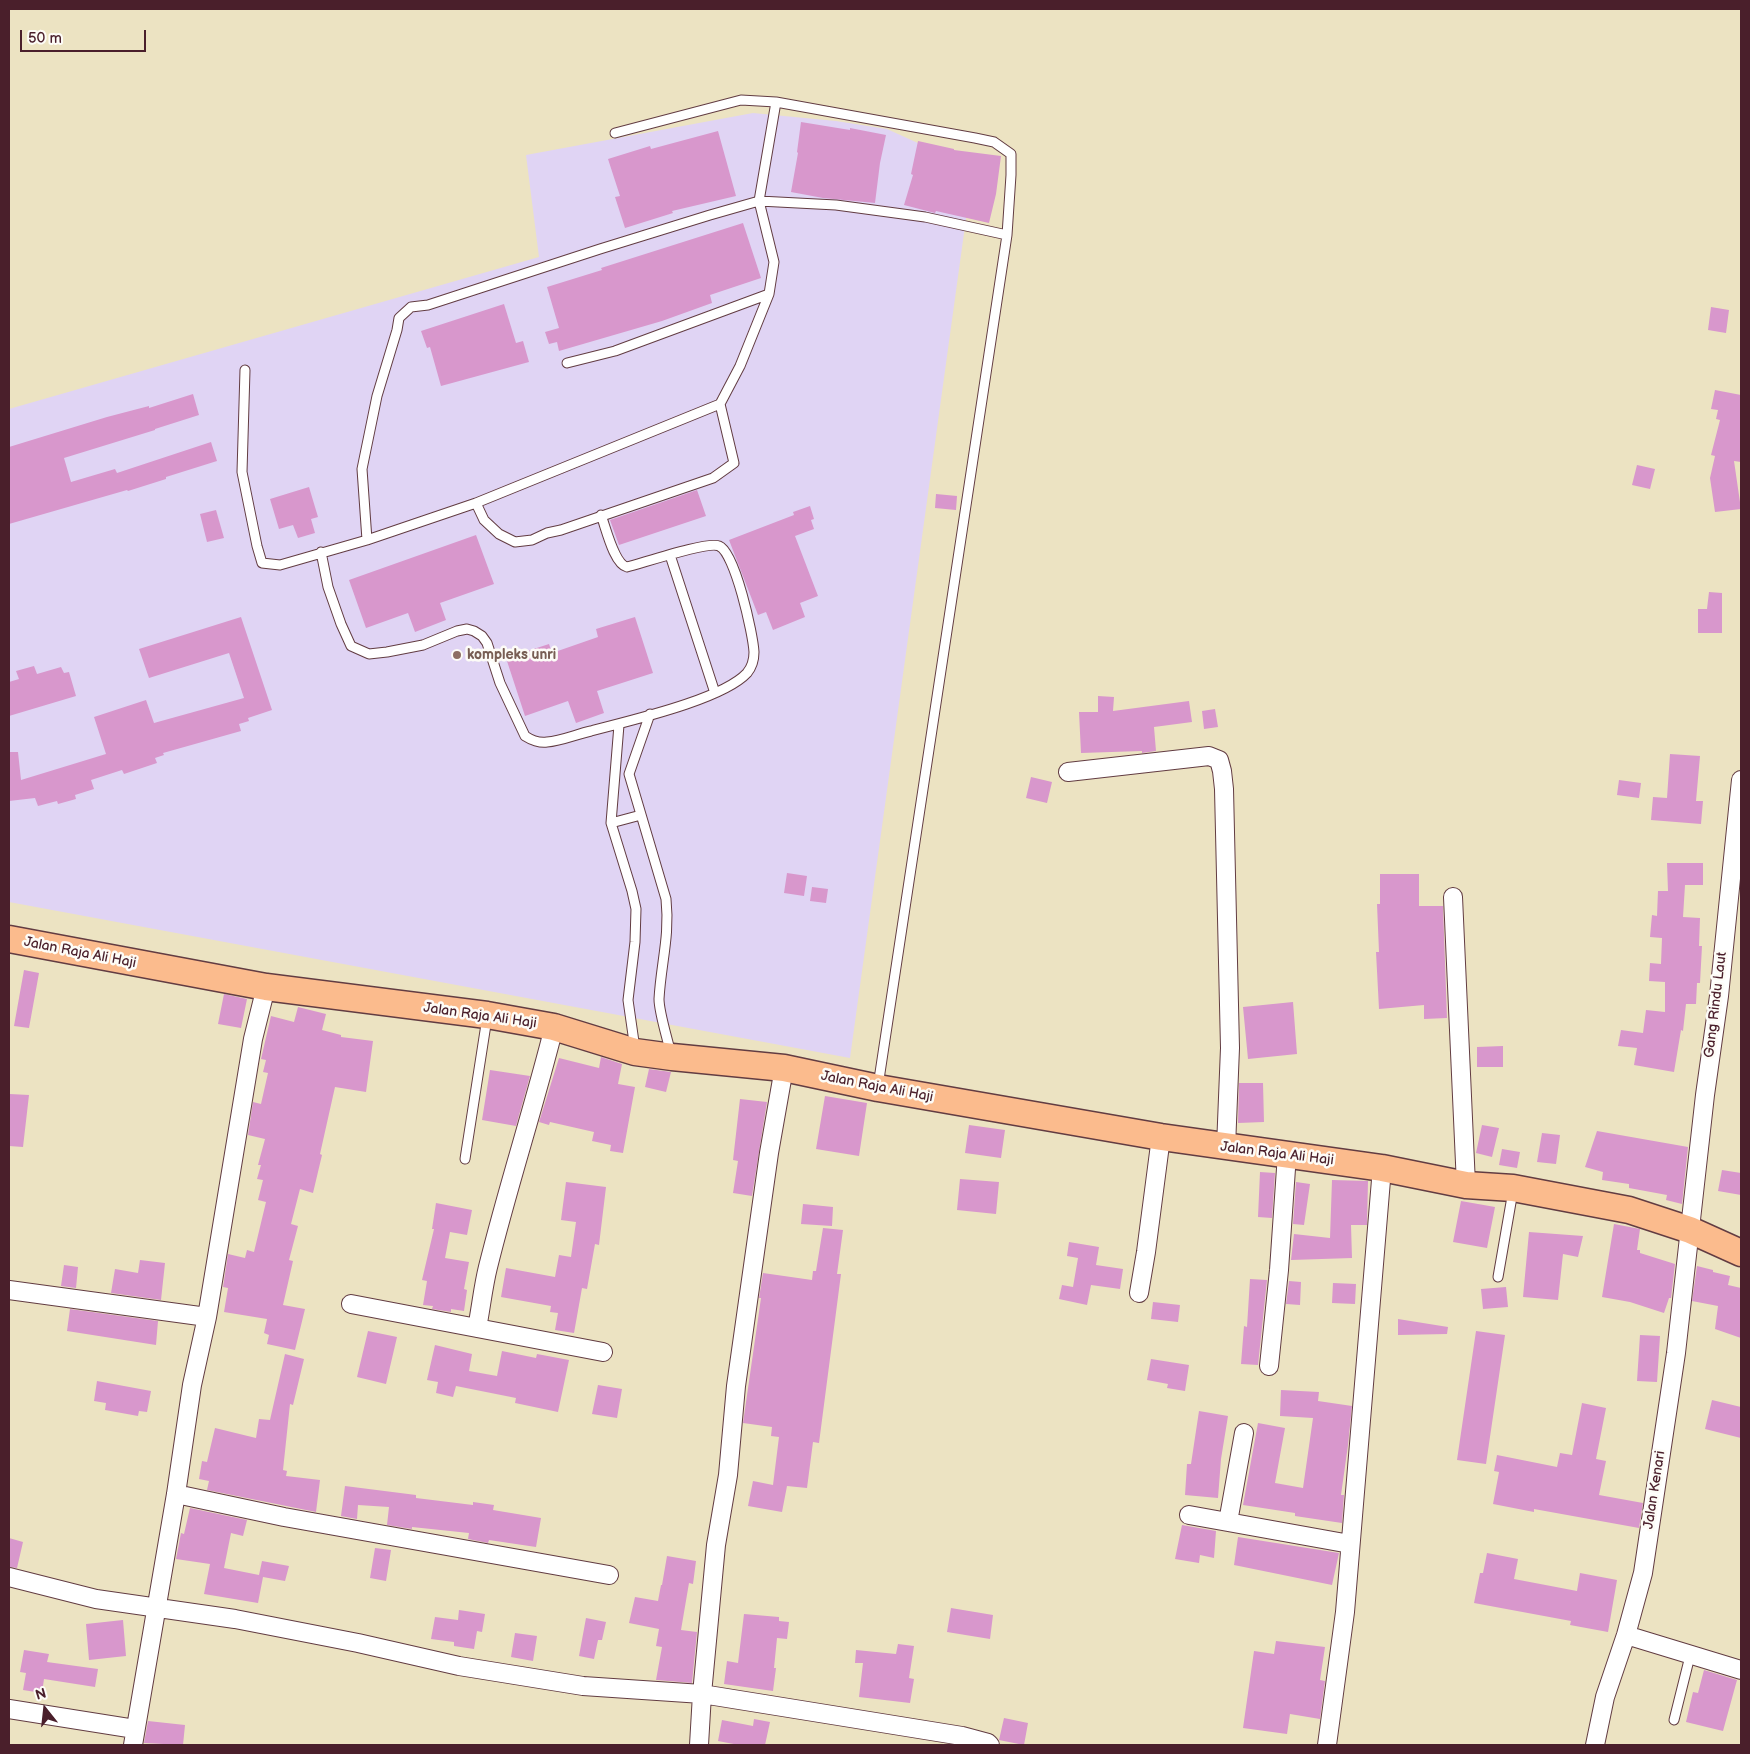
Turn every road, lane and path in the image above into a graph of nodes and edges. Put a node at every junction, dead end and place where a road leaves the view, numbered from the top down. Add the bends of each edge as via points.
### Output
1 (776, 102) junction
2 (615, 133) dead end
3 (759, 201) junction
4 (1007, 235) junction
5 (769, 294) junction
6 (567, 363) dead end
7 (245, 370) dead end
8 (720, 404) junction
9 (476, 503) junction
10 (601, 515) junction
11 (367, 540) junction
12 (321, 552) junction
13 (670, 556) junction
14 (715, 693) junction
15 (650, 714) junction
16 (619, 724) junction
17 (1068, 772) dead end
18 (1741, 780) edge
19 (641, 815) junction
20 (611, 824) junction
21 (1453, 897) dead end
22 (9, 939) edge
23 (266, 987) junction
24 (487, 1015) junction
25 (554, 1027) junction
26 (635, 1052) junction
27 (672, 1057) junction
28 (784, 1068) junction
29 (878, 1088) junction
30 (1161, 1138) junction
31 (1226, 1147) junction
32 (1287, 1154) junction
33 (466, 1159) dead end
34 (1382, 1168) junction
35 (1466, 1185) junction
36 (1513, 1188) junction
37 (1690, 1230) junction
38 (1741, 1253) edge
39 (1498, 1277) dead end
40 (9, 1290) edge
41 (1139, 1292) dead end
42 (351, 1304) dead end
43 (207, 1317) junction
44 (478, 1328) junction
45 (604, 1352) dead end
46 (1269, 1366) dead end
47 (1244, 1433) dead end
48 (176, 1494) junction
49 (1189, 1515) dead end
50 (1228, 1522) junction
51 (1350, 1544) junction
52 (609, 1575) dead end
53 (9, 1577) edge
54 (155, 1608) junction
55 (1626, 1635) junction
56 (1690, 1656) junction
57 (1741, 1670) edge
58 (702, 1694) junction
59 (9, 1709) edge
60 (1674, 1720) dead end
61 (134, 1737) edge
62 (699, 1745) edge
63 (990, 1745) edge
64 (1327, 1745) edge
65 (1595, 1745) edge

1 - 2 lane via 741,100
1 - 3 lane
1 - 4 lane via 994,142 1011,154
3 - 4 lane via 836,205 925,217
3 - 5 lane via 774,262
3 - 11 lane via 428,305 411,307 399,318 376,396 362,469
4 - 29 lane
5 - 6 lane via 615,351
5 - 8 lane via 740,366
7 - 12 lane via 242,472 262,563 280,565
8 - 9 lane
8 - 10 lane via 734,463 713,478
9 - 10 lane via 484,520 499,534 515,542 532,540
9 - 11 lane
10 - 13 lane via 616,556 624,566
11 - 12 lane
12 - 16 lane via 332,596 351,646 368,654 387,652 423,645 457,631 474,631 487,643 500,684 525,736 547,742
13 - 14 lane
13 - 14 lane via 703,545 719,546 725,550 739,582 752,633 753,663 738,680
14 - 15 lane
15 - 16 lane
15 - 19 lane via 628,774
16 - 20 lane
17 - 31 street via 1209,756 1219,760 1224,789 1229,974
18 - 37 street, Gang Rindu Laut
19 - 20 lane
19 - 27 lane via 666,899 667,942 659,1001
20 - 26 lane via 636,909 628,1000
21 - 35 street
22 - 23 main road, Jalan Raja Ali Haji
23 - 24 main road, Jalan Raja Ali Haji
23 - 43 street via 253,1039
24 - 25 main road, Jalan Raja Ali Haji
24 - 33 lane
25 - 26 main road, Jalan Raja Ali Haji
25 - 44 street via 488,1270
26 - 27 main road, Jalan Raja Ali Haji
27 - 28 main road, Jalan Raja Ali Haji
28 - 29 main road, Jalan Raja Ali Haji
28 - 58 street via 736,1386
29 - 30 main road, Jalan Raja Ali Haji
30 - 31 main road, Jalan Raja Ali Haji
30 - 41 street
31 - 32 main road, Jalan Raja Ali Haji
32 - 34 main road, Jalan Raja Ali Haji
32 - 46 street
34 - 35 main road, Jalan Raja Ali Haji
34 - 51 street
35 - 36 main road, Jalan Raja Ali Haji
36 - 37 main road, Jalan Raja Ali Haji via 1629,1210
36 - 39 lane
37 - 38 main road, Jalan Raja Ali Haji
37 - 55 street, Jalan Kenari via 1676,1353 1643,1573
40 - 43 street
42 - 44 street
43 - 48 street via 192,1385
44 - 45 street
47 - 50 street
48 - 52 street
48 - 54 street
49 - 50 street
50 - 51 street
51 - 64 street via 1345,1612
53 - 54 street via 96,1599
54 - 58 street via 235,1619 459,1666 583,1686
54 - 61 street
55 - 56 street
55 - 65 street, Jalan Kenari via 1605,1698
56 - 57 street
56 - 60 lane
58 - 62 street
58 - 63 street via 962,1736
59 - 61 street

